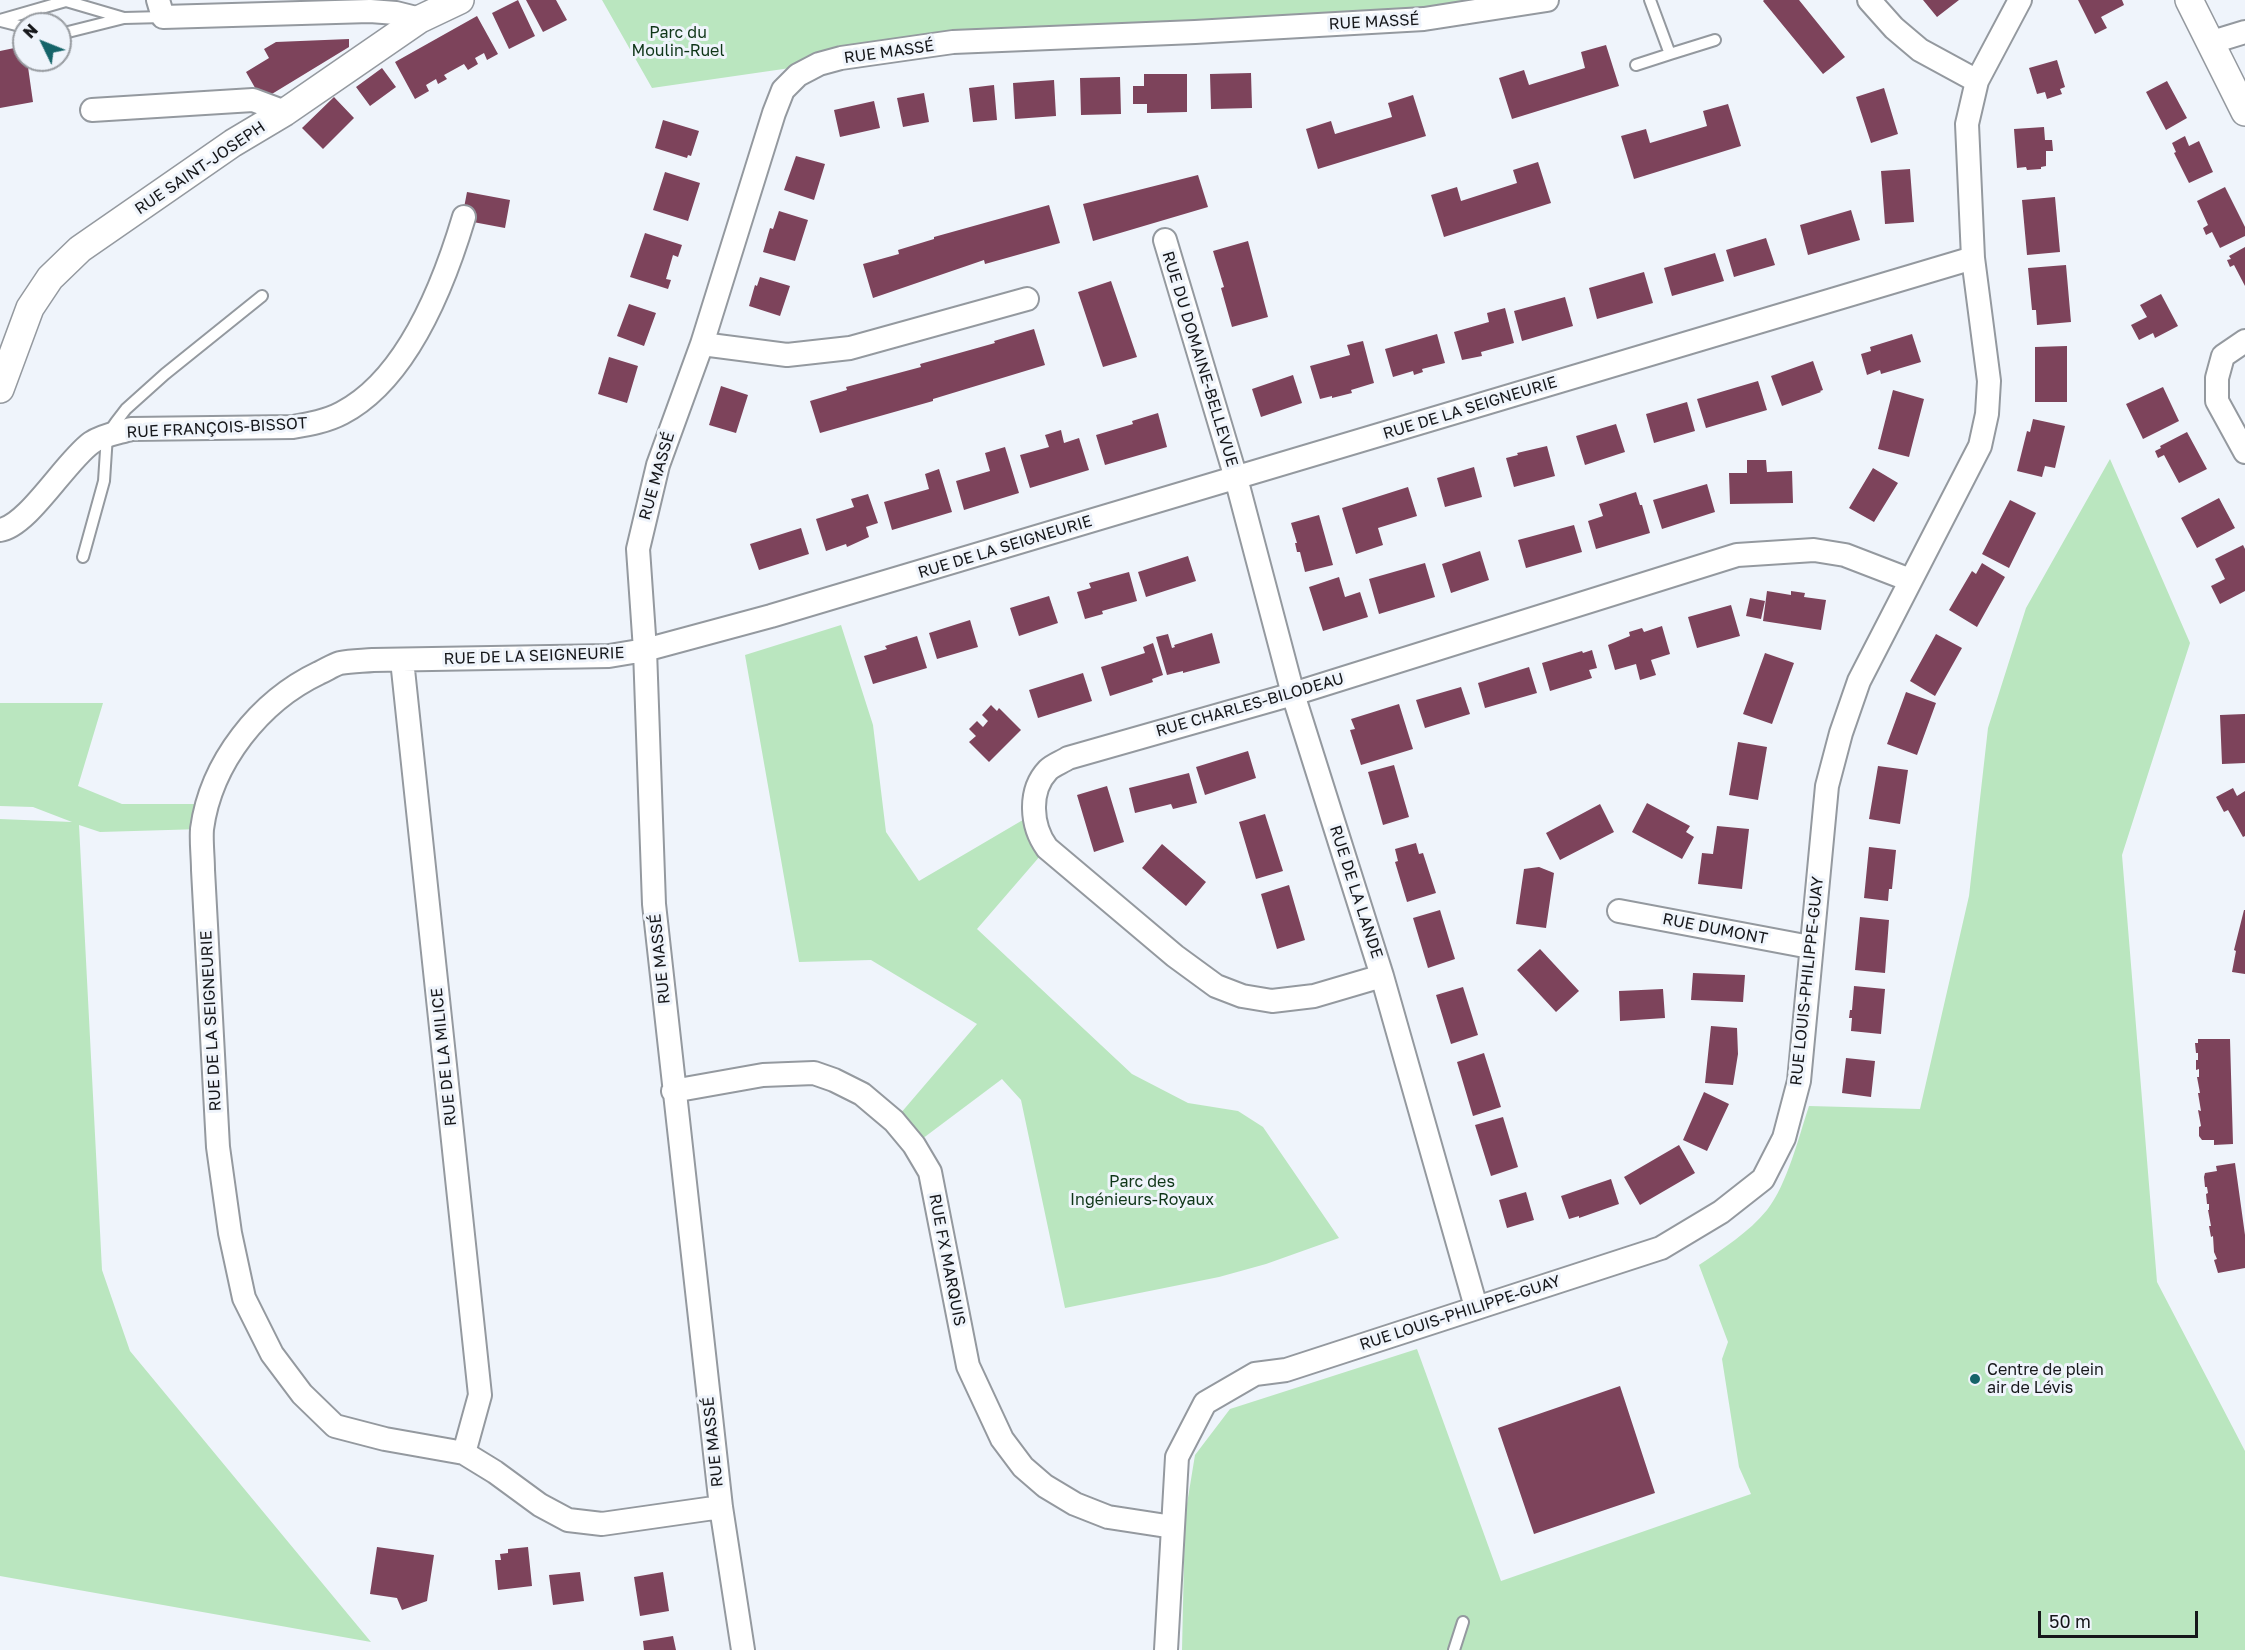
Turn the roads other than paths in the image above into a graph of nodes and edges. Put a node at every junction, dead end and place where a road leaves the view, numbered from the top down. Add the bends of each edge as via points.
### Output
1 (460, 0) edge
2 (1547, 0) edge
3 (1650, 0) edge
4 (1869, 0) edge
5 (2020, 0) edge
6 (2189, 0) edge
7 (161, 8) edge
8 (124, 18) junction
9 (420, 19) junction
10 (0, 21) edge
11 (72, 30) edge
12 (2245, 32) edge
13 (1715, 40) dead end
14 (2209, 43) junction
15 (1670, 54) junction
16 (1636, 65) dead end
17 (1977, 81) junction
18 (92, 110) dead end
19 (285, 112) junction
20 (2245, 112) edge
21 (464, 217) dead end
22 (1165, 240) dead end
23 (1973, 258) junction
24 (262, 296) dead end
25 (1027, 299) dead end
26 (2245, 340) edge
27 (702, 344) junction
28 (0, 389) edge
29 (107, 435) junction
30 (2245, 452) edge
31 (1236, 478) junction
32 (0, 530) edge
33 (83, 557) dead end
34 (1910, 580) junction
35 (645, 650) junction
36 (402, 660) junction
37 (1293, 694) junction
38 (1619, 911) dead end
39 (1810, 947) junction
40 (1383, 976) junction
41 (673, 1091) junction
42 (1476, 1307) junction
43 (465, 1453) junction
44 (721, 1507) junction
45 (1173, 1527) junction
46 (1463, 1622) dead end
47 (743, 1650) edge
48 (1167, 1650) edge
49 (1454, 1650) edge

1 - 9 street, RUE SAINT-JOSEPH
2 - 27 street, RUE MASSÉ via 1424,19 953,42 819,64 798,75 783,90
3 - 15 lane
4 - 17 street via 1920,50
5 - 17 street, RUE LOUIS-PHILIPPE-GUAY
6 - 14 street
7 - 8 lane
7 - 9 street via 370,11
8 - 10 lane via 66,1
8 - 11 lane
9 - 19 street, RUE SAINT-JOSEPH
12 - 14 street
13 - 15 lane
14 - 20 street
15 - 16 lane
17 - 23 street, RUE LOUIS-PHILIPPE-GUAY via 1967,124
18 - 19 street via 252,100
19 - 28 street, RUE SAINT-JOSEPH via 233,143 80,249 50,278 30,308
21 - 29 street, RUE FRANÇOIS-BISSOT via 438,290 418,330 400,358 359,402 332,417 293,427 141,429
22 - 31 street, RUE DU DOMAINE-BELLEVUE
23 - 31 street, RUE DE LA SEIGNEURIE
23 - 34 street, RUE LOUIS-PHILIPPE-GUAY via 1989,381 1987,414 1980,446
24 - 29 lane, RUE FRANÇOIS-BISSOT via 165,374 126,409
25 - 27 street via 826,352 787,355
26 - 30 street via 2223,356 2217,378 2217,401
27 - 35 street, RUE MASSÉ via 658,465 638,549
29 - 32 street, RUE FRANÇOIS-BISSOT via 78,456 20,521
29 - 33 lane, RUE FRANÇOIS-BISSOT via 104,481
31 - 35 street, RUE DE LA SEIGNEURIE
31 - 37 street, RUE DE LA LANDE
34 - 37 street, RUE CHARLES-BILODEAU via 1845,555 1814,550 1737,555
34 - 39 street, RUE LOUIS-PHILIPPE-GUAY via 1859,681 1841,733 1827,786
35 - 36 street, RUE DE LA SEIGNEURIE via 609,656
35 - 41 street, RUE MASSÉ via 654,904
36 - 43 street, RUE DE LA MILICE via 480,1395
36 - 43 street, RUE DE LA SEIGNEURIE via 339,664 303,680 249,727 226,758 211,791 202,829 218,1147 244,1298 272,1354 302,1394 335,1426
37 - 40 street, RUE DE LA LANDE
37 - 40 street, RUE CHARLES-BILODEAU via 1068,758 1048,768 1034,800 1033,814 1040,838 1058,858 1216,986 1272,1001 1314,996
38 - 39 street, RUE DUMONT
39 - 42 street, RUE LOUIS-PHILIPPE-GUAY via 1799,1081 1784,1138 1763,1179 1721,1212 1661,1248
40 - 42 street, RUE DE LA LANDE
41 - 44 street, RUE MASSÉ
41 - 45 street, RUE FX MARQUIS via 763,1076 814,1073 862,1094 894,1121 930,1172 968,1366 1002,1439 1023,1467 1075,1504 1108,1517
42 - 45 street, RUE LOUIS-PHILIPPE-GUAY via 1286,1370 1255,1374 1205,1403 1177,1457
43 - 44 street, RUE DE LA SEIGNEURIE via 568,1520 602,1524
44 - 47 street, RUE MASSÉ
45 - 48 street, RUE LOUIS-PHILIPPE-GUAY
46 - 49 lane

